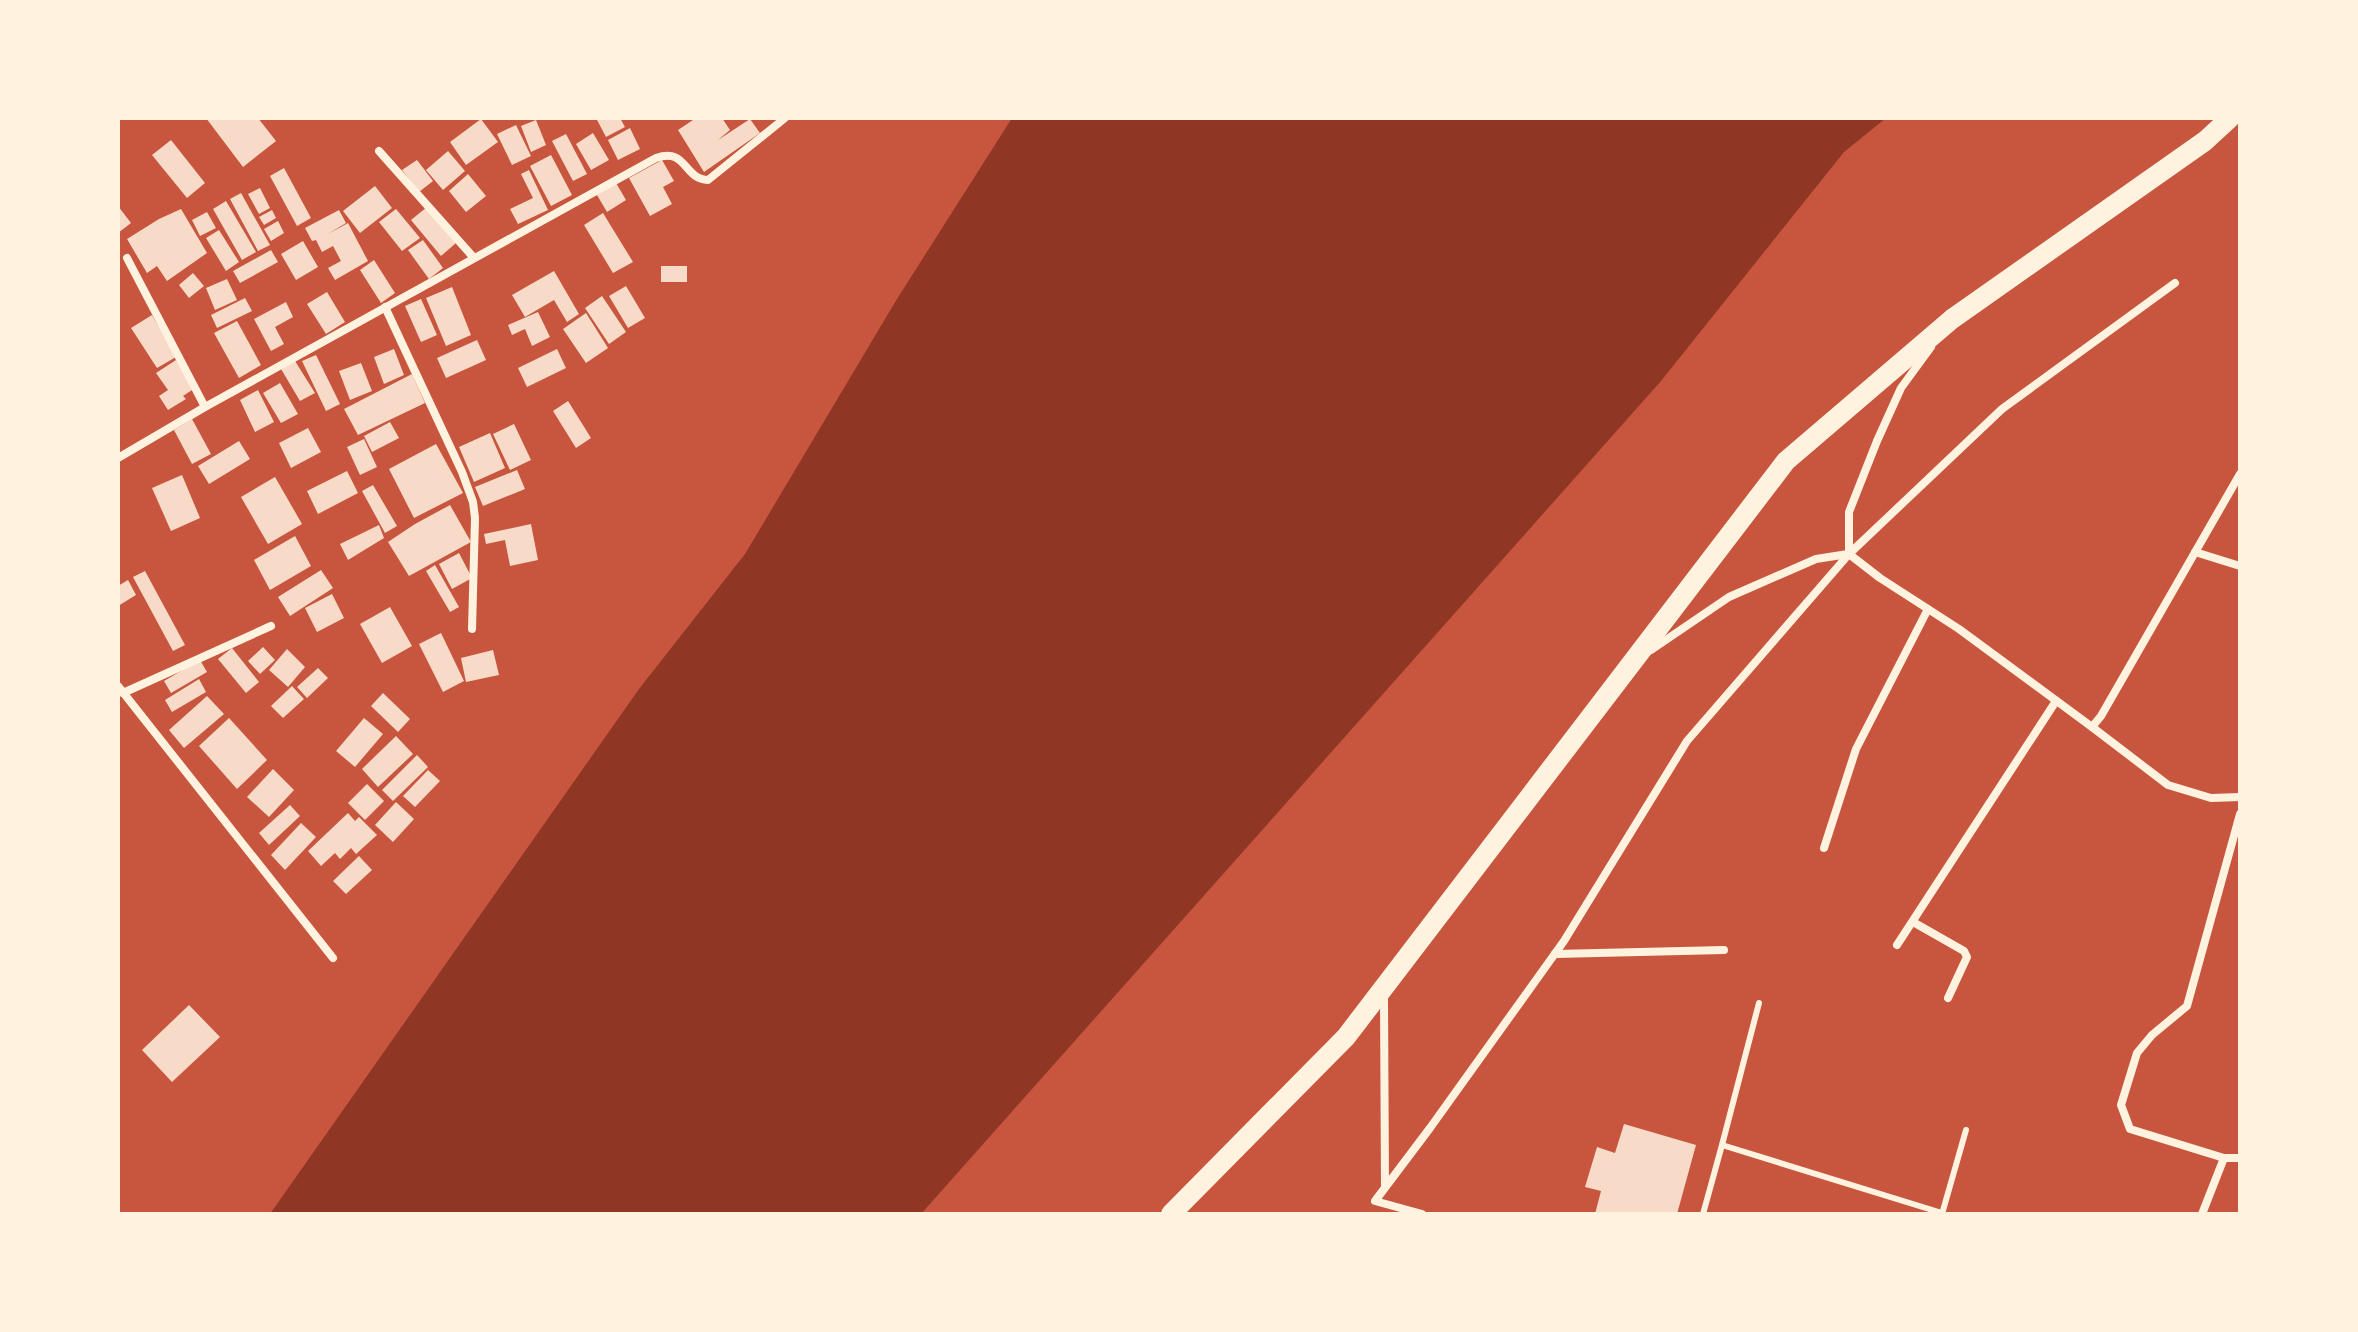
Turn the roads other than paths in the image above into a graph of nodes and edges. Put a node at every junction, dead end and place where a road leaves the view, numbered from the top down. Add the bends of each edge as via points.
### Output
1 (785, 118) edge
2 (2230, 118) edge
3 (379, 151) dead end
4 (127, 258) dead end
5 (474, 258) junction
6 (2175, 283) dead end
7 (385, 307) junction
8 (1952, 319) junction
9 (205, 407) junction
10 (118, 458) edge
11 (2240, 474) edge
12 (2230, 492) junction
13 (2240, 494) edge
14 (2195, 552) junction
15 (1849, 554) junction
16 (2240, 566) edge
17 (1928, 609) junction
18 (271, 626) dead end
19 (472, 629) dead end
20 (1631, 663) junction
21 (120, 689) edge
22 (2056, 701) junction
23 (2092, 727) junction
24 (2240, 797) edge
25 (2240, 814) edge
26 (1824, 848) dead end
27 (1913, 922) junction
28 (1897, 945) dead end
29 (1724, 950) dead end
30 (1555, 954) junction
31 (333, 958) dead end
32 (1384, 987) junction
33 (1948, 998) dead end
34 (1759, 1003) dead end
35 (1966, 1130) dead end
36 (1722, 1145) junction
37 (2224, 1158) junction
38 (2240, 1158) edge
39 (1385, 1187) junction
40 (1942, 1213) edge
41 (1171, 1214) edge
42 (1422, 1214) edge
43 (1703, 1214) edge
44 (2202, 1214) edge

1 - 5 street via 708,180 697,178 676,156 663,156
2 - 8 main road
3 - 5 street
4 - 9 street
5 - 7 street
6 - 15 street via 2002,409
7 - 9 street
7 - 19 street via 473,502
8 - 15 street via 1901,388 1877,441 1849,512
8 - 20 main road via 1786,461
9 - 10 street
11 - 12 street
12 - 13 street
12 - 14 street
14 - 16 street
14 - 23 street
15 - 17 street
15 - 20 street via 1816,559 1729,597
15 - 30 street via 1687,741
17 - 22 street
17 - 26 street via 1856,749
18 - 21 street
20 - 32 main road
21 - 31 street
22 - 23 street
22 - 27 street
23 - 24 street via 2168,785 2211,798
25 - 37 street via 2187,1006 2137,1053 2121,1105 2130,1129
27 - 28 street
27 - 33 street via 1967,957
29 - 30 street
30 - 39 street
32 - 39 street
32 - 41 main road via 1346,1037
34 - 36 lane
35 - 40 lane
36 - 40 lane
36 - 43 lane
37 - 38 street
37 - 44 street
39 - 42 street via 1375,1201

